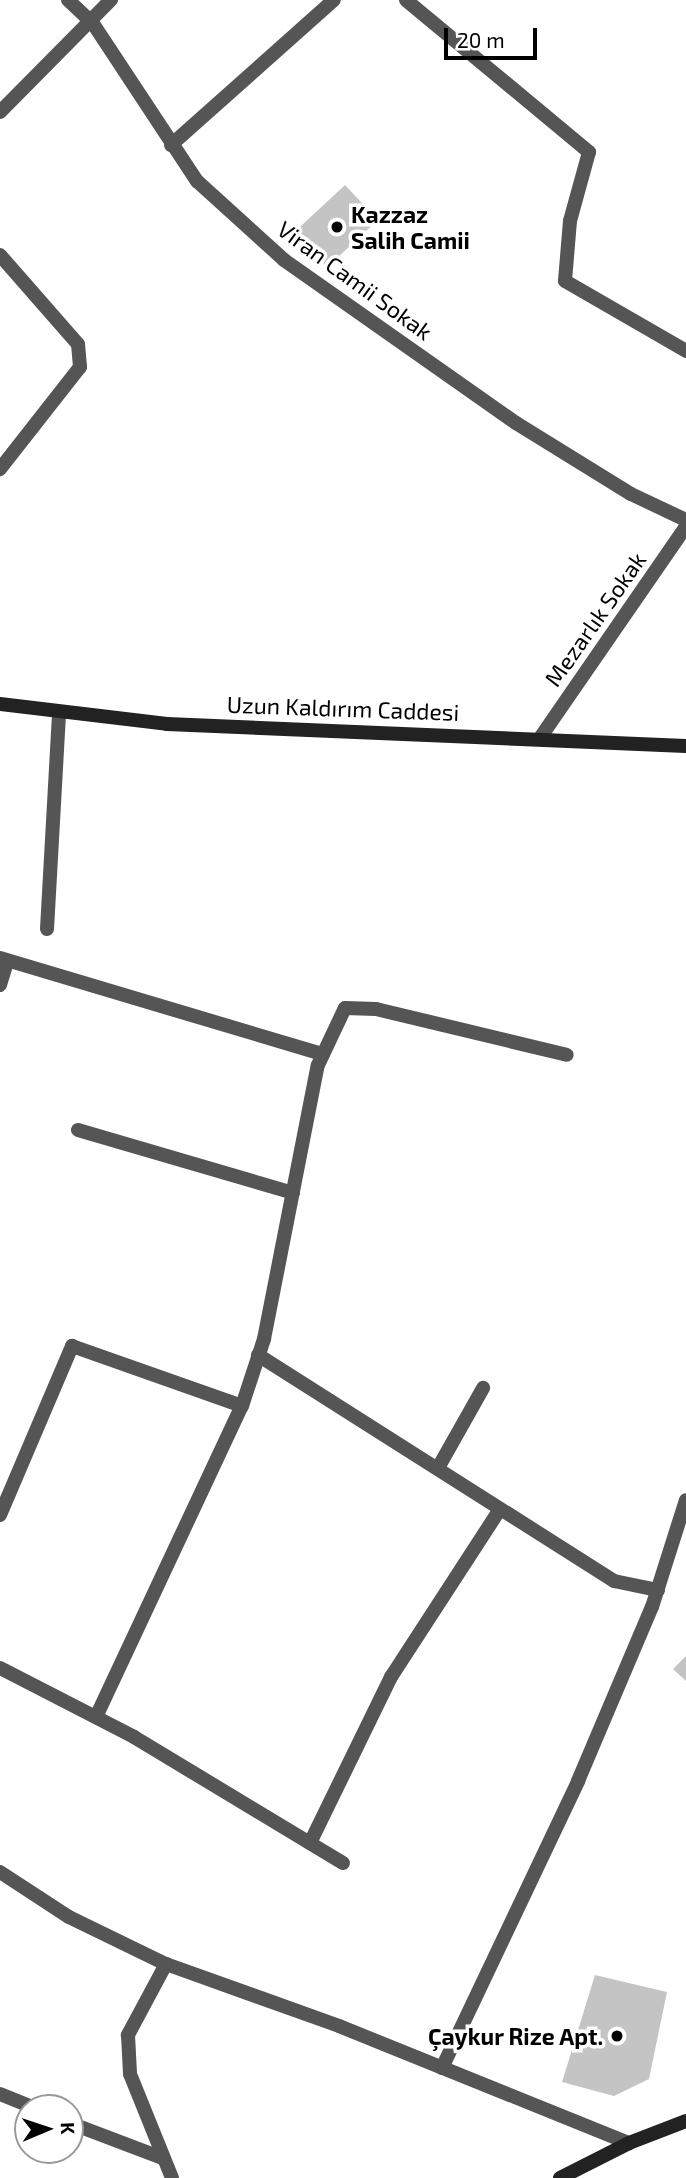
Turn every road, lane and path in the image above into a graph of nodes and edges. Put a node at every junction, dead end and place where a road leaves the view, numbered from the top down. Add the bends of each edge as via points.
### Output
1 (68, 0) edge
2 (111, 0) edge
3 (334, 0) edge
4 (406, 0) edge
5 (92, 22) junction
6 (0, 112) edge
7 (171, 145) junction
8 (0, 255) edge
9 (686, 351) edge
10 (0, 469) edge
11 (686, 520) edge
12 (686, 526) edge
13 (679, 548) edge
14 (0, 704) edge
15 (60, 712) junction
16 (540, 738) junction
17 (686, 746) edge
18 (47, 929) dead end
19 (4, 960) edge
20 (0, 985) edge
21 (323, 1054) junction
22 (566, 1055) dead end
23 (78, 1130) dead end
24 (293, 1193) junction
25 (258, 1356) junction
26 (483, 1388) dead end
27 (242, 1406) junction
28 (438, 1468) junction
29 (686, 1500) edge
30 (499, 1509) junction
31 (0, 1515) edge
32 (658, 1590) junction
33 (0, 1668) edge
34 (96, 1717) junction
35 (310, 1843) junction
36 (342, 1863) dead end
37 (0, 1872) edge
38 (166, 1964) junction
39 (442, 2068) junction
40 (686, 2121) edge
41 (84, 2128) edge
42 (629, 2143) junction
43 (162, 2158) junction
44 (172, 2178) edge
45 (560, 2178) edge

1 - 5 street, Viran Camii Sokak
2 - 5 street
3 - 7 street
4 - 9 street via 589,152 569,221 565,281
5 - 6 street
5 - 7 street, Viran Camii Sokak
7 - 11 street, Viran Camii Sokak via 197,181 284,260 516,423 631,494
8 - 10 street via 78,344 79,367
12 - 13 street, Mezarlık Sokak
13 - 16 street, Mezarlık Sokak
14 - 15 main road, Uzun Kaldırım Caddesi
15 - 16 main road, Uzun Kaldırım Caddesi via 167,724
15 - 18 street
16 - 17 main road, Uzun Kaldırım Caddesi
19 - 20 street
19 - 21 street
21 - 22 street via 345,1008 376,1009
21 - 24 street
23 - 24 street
24 - 25 street
25 - 27 street
25 - 28 street
26 - 28 street
27 - 31 street via 72,1346
27 - 34 street
28 - 30 street
29 - 32 street
30 - 32 street via 614,1581
30 - 35 street via 391,1677
32 - 39 street via 578,1781
33 - 34 street
34 - 35 street
35 - 36 street
37 - 38 street via 69,1917
38 - 39 street
38 - 43 street via 128,2035 130,2074
39 - 42 street
40 - 42 main road
41 - 43 street
42 - 45 main road
43 - 44 street

